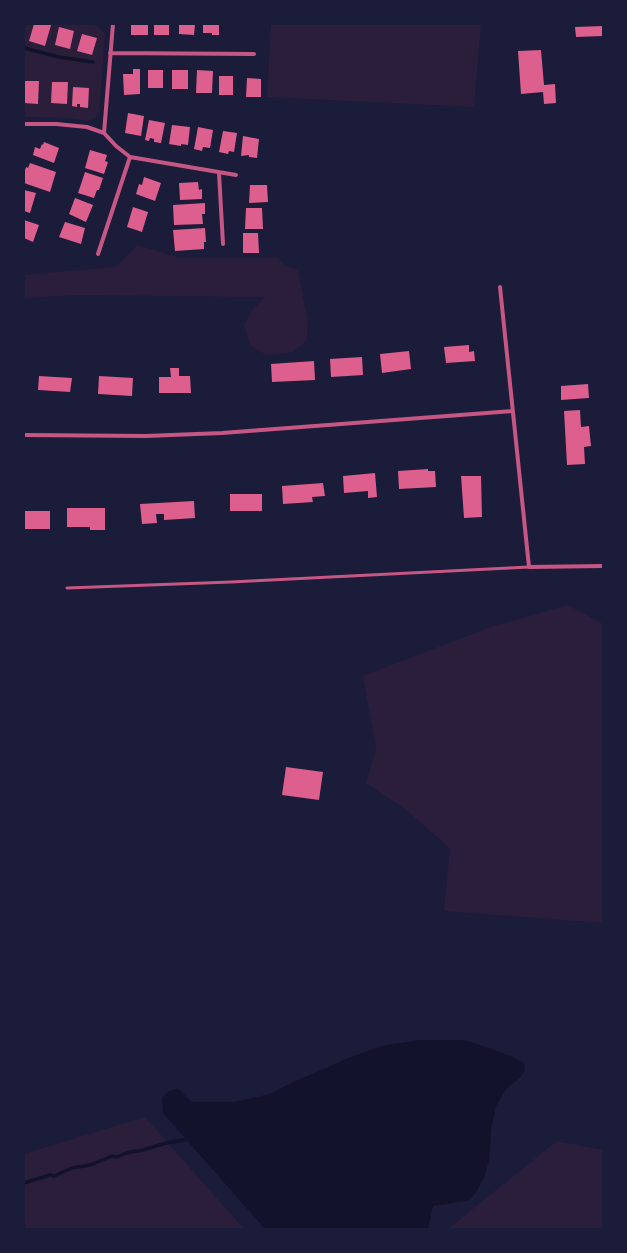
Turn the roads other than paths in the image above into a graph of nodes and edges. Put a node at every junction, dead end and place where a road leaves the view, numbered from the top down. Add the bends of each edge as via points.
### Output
1 (113, 24) edge
2 (110, 53) junction
3 (254, 54) dead end
4 (24, 124) edge
5 (104, 133) junction
6 (130, 157) junction
7 (219, 172) junction
8 (236, 175) dead end
9 (223, 244) dead end
10 (98, 254) dead end
11 (500, 287) dead end
12 (513, 412) junction
13 (24, 435) edge
14 (603, 566) edge
15 (529, 567) junction
16 (67, 588) dead end

1 - 2 street
2 - 3 street
2 - 5 street
4 - 5 street via 86,127
5 - 6 street
6 - 7 street
6 - 10 street
7 - 8 street
7 - 9 street
11 - 12 street
12 - 13 street via 222,433 146,436
12 - 15 street
14 - 15 street
15 - 16 lane

